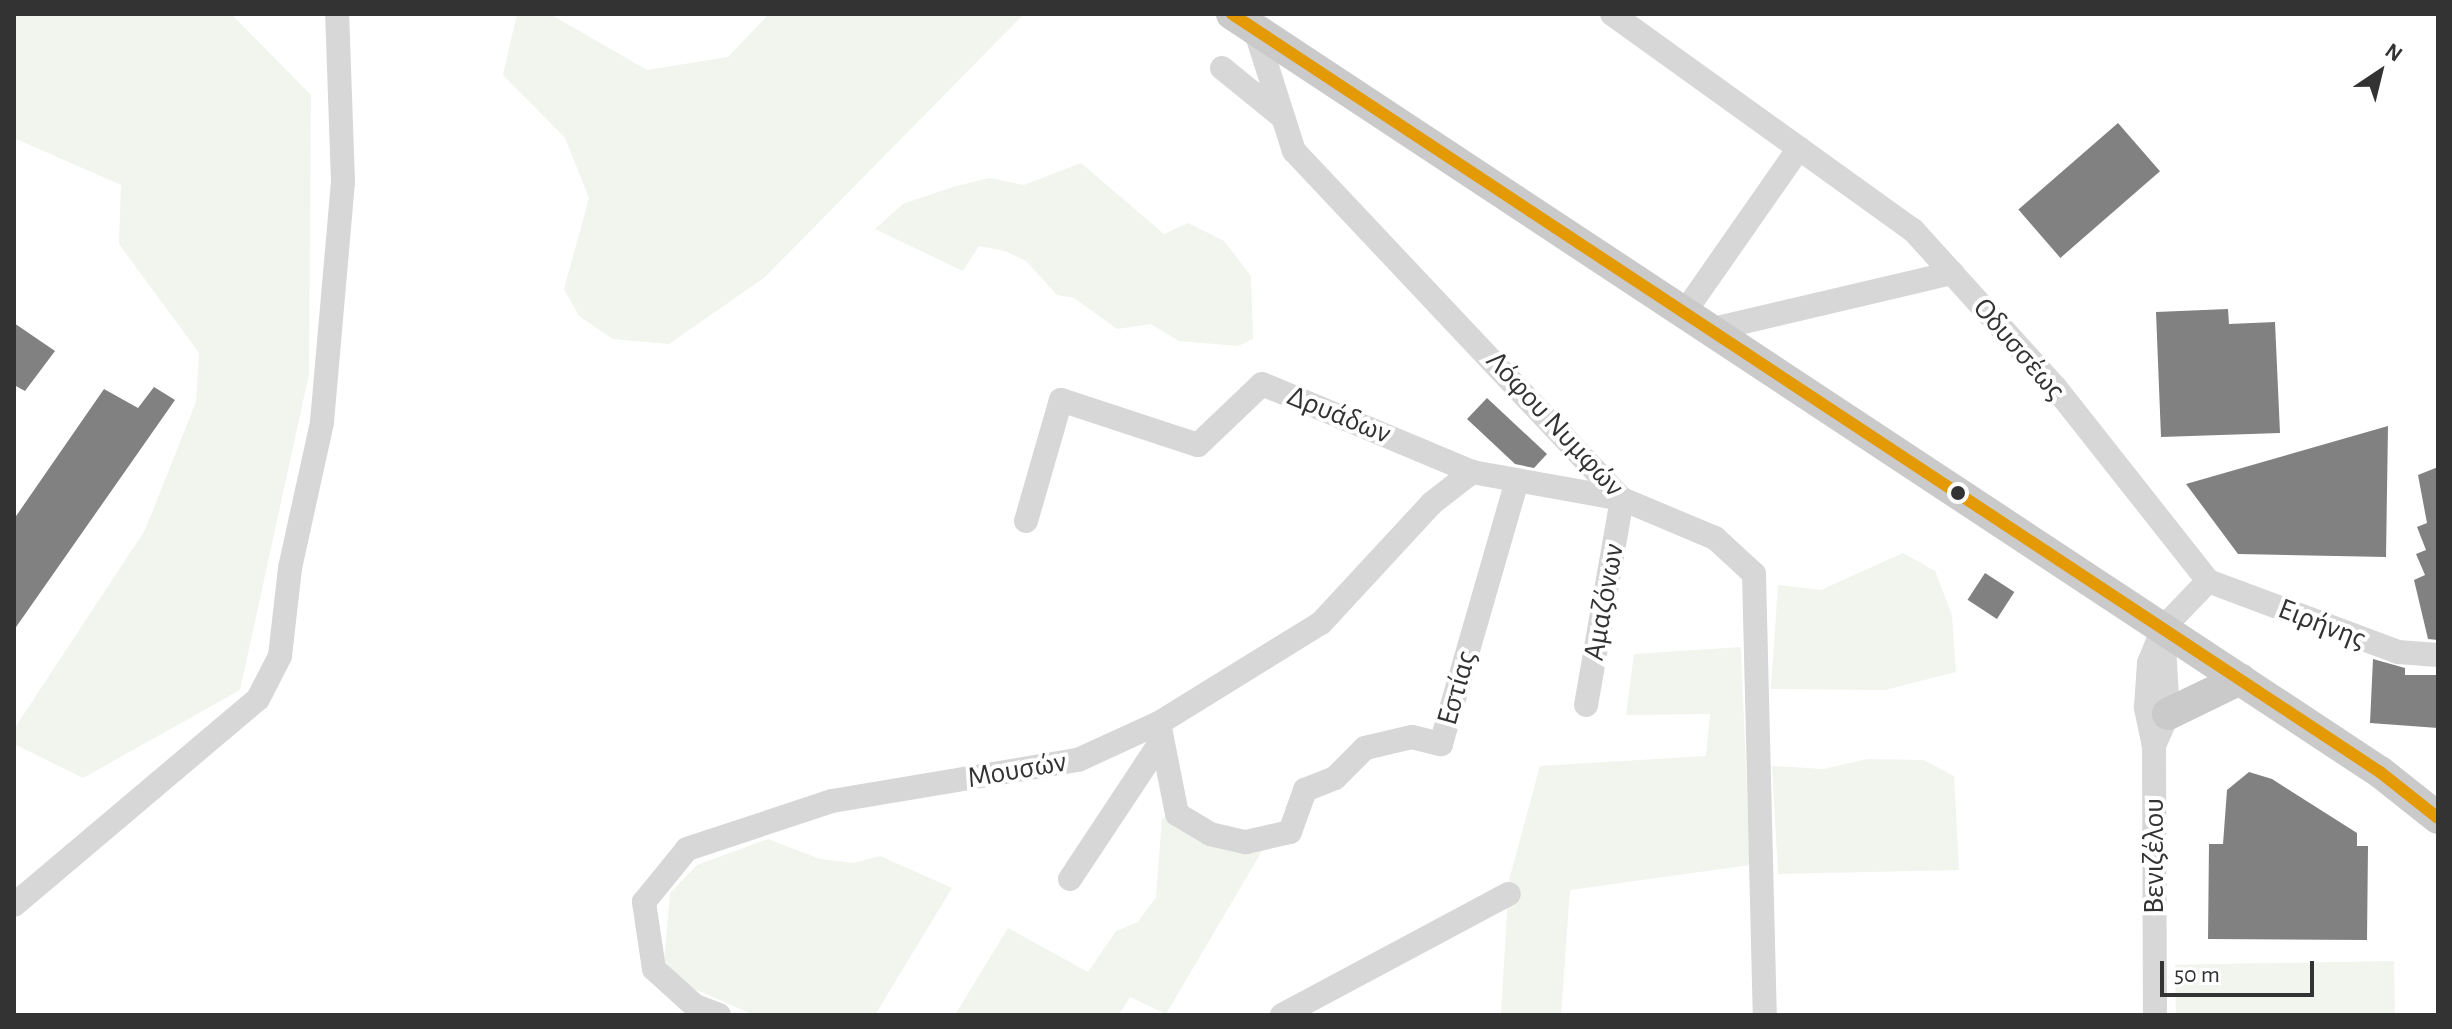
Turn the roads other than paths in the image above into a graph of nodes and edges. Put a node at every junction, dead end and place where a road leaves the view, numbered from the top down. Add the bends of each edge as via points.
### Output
1 (337, 14) edge
2 (1623, 17) edge
3 (1244, 22) edge
4 (1222, 68) dead end
5 (1281, 116) junction
6 (1799, 148) junction
7 (1952, 273) junction
8 (1696, 321) junction
9 (1472, 472) junction
10 (1516, 484) junction
11 (1622, 499) junction
12 (1026, 521) dead end
13 (2208, 581) junction
14 (2163, 628) junction
15 (2438, 655) edge
16 (2240, 679) junction
17 (1586, 705) dead end
18 (2168, 714) junction
19 (1161, 731) junction
20 (2154, 746) junction
21 (2438, 818) edge
22 (1070, 879) dead end
23 (1509, 894) dead end
24 (14, 905) edge
25 (719, 1015) edge
26 (1282, 1015) edge
27 (1765, 1015) edge
28 (2155, 1015) edge

1 - 24 street via 343,182 322,422 290,568 280,656 258,699
2 - 6 street, Οδυσσέως
3 - 5 street, Λόφου Νυμφών
3 - 8 main road
4 - 5 street
5 - 11 street, Λόφου Νυμφών via 1294,151
6 - 7 street, Οδυσσέως via 1913,230
6 - 8 street
7 - 8 street
7 - 13 street, Οδυσσέως via 2055,387
8 - 14 main road
9 - 10 street, Δρυάδων
9 - 12 street, Δρυάδων via 1262,384 1198,445 1061,400
9 - 19 street, Μουσών via 1432,503 1321,623
10 - 11 street, Δρυάδων
10 - 19 street, Εστίας via 1441,744 1412,737 1380,742 1350,758 1335,778 1305,790 1299,818 1275,839 1210,834 1177,814
11 - 17 street, Αμαζόνων
11 - 27 street, Λόφου Νυμφών via 1715,538 1754,574
13 - 14 street
13 - 15 street, Ειρήνης via 2398,652
14 - 16 main road
14 - 18 street, Βενιζέλου
14 - 20 street, Βενιζέλου via 2149,663 2146,707
16 - 18 main road
16 - 21 main road
18 - 20 street, Βενιζέλου
19 - 22 street
19 - 25 street, Μουσών via 1078,760 832,801 687,849 644,902 654,969 695,1006
20 - 28 street, Βενιζέλου
23 - 26 street

